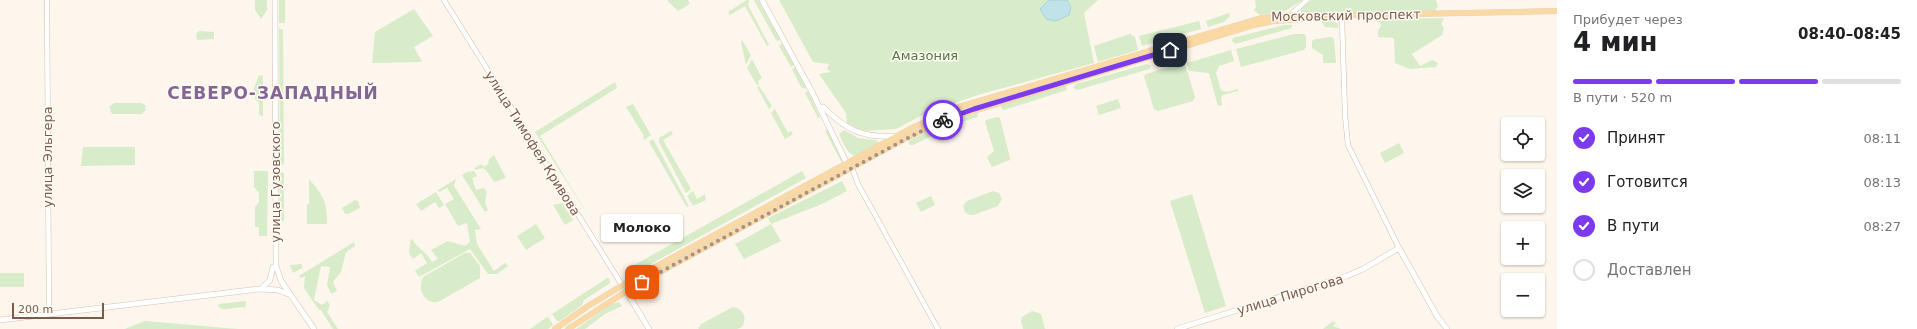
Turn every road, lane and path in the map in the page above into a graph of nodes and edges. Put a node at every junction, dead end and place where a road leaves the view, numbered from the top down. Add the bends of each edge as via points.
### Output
1 (47, 0) edge
2 (272, 0) edge
3 (275, 0) edge
4 (444, 0) edge
5 (762, 0) edge
6 (766, 0) edge
7 (1307, 0) edge
8 (1557, 11) edge
9 (1557, 14) edge
10 (1289, 17) junction
11 (1342, 19) junction
12 (274, 25) junction
13 (1233, 28) junction
14 (785, 39) junction
15 (1002, 94) junction
16 (1004, 100) junction
17 (823, 107) junction
18 (898, 136) junction
19 (850, 166) junction
20 (274, 241) junction
21 (1400, 249) junction
22 (273, 267) junction
23 (280, 283) junction
24 (622, 285) junction
25 (259, 289) junction
26 (273, 289) junction
27 (252, 291) junction
28 (625, 291) junction
29 (266, 292) junction
30 (285, 292) junction
31 (290, 297) junction
32 (634, 307) junction
33 (49, 316) junction
34 (0, 320) edge
35 (7, 321) junction
36 (1206, 321) junction
37 (0, 323) edge
38 (935, 327) edge
39 (310, 329) edge
40 (314, 329) edge
41 (555, 329) edge
42 (568, 329) edge
43 (646, 329) edge
44 (649, 329) edge
45 (1177, 329) edge
46 (1186, 329) edge
47 (1447, 329) edge

1 - 33 street, улица Эльгера
2 - 12 main road, улица Гузовского
3 - 12 main road, улица Гузовского
4 - 24 street, улица Тимофея Кривова
5 - 14 main road
6 - 14 main road
7 - 10 street
8 - 10 main road, Московский проспект
9 - 11 main road, Московский проспект
10 - 11 main road, Московский проспект
10 - 13 main road, Московский проспект
11 - 21 street via 1348,145
12 - 20 main road, улица Гузовского
13 - 15 main road, Московский проспект
13 - 16 main road, Московский проспект
14 - 17 main road
14 - 19 main road
15 - 16 main road
15 - 18 main road, Московский проспект via 943,113
16 - 19 main road, Московский проспект via 944,120
17 - 18 main road via 836,120 853,131 868,135
17 - 19 main road
18 - 19 main road, Московский проспект
19 - 24 main road, Московский проспект
19 - 28 main road, Московский проспект
19 - 38 street
20 - 22 main road, улица Гузовского
20 - 23 main road, улица Гузовского
21 - 36 main road, улица Пирогова via 1363,270 1323,286
21 - 47 main road via 1437,316
22 - 23 main road, улица Гузовского
22 - 25 main road via 268,284
23 - 26 main road
23 - 30 main road, улица Гузовского
23 - 31 main road, улица Гузовского
24 - 28 main road
24 - 41 main road, Московский проспект
25 - 26 main road
25 - 27 main road
26 - 29 main road
26 - 30 main road
27 - 29 main road
27 - 33 main road
28 - 32 main road
28 - 42 main road, Московский проспект
29 - 31 main road
30 - 31 main road
31 - 39 main road, улица Гузовского
31 - 40 main road, улица Гузовского
32 - 43 main road
32 - 44 main road
33 - 35 main road
34 - 35 main road
35 - 37 main road
36 - 45 main road, улица Пирогова
36 - 46 main road, улица Пирогова

